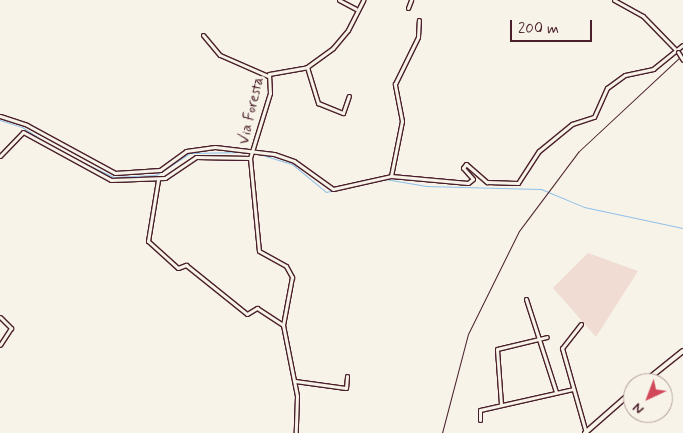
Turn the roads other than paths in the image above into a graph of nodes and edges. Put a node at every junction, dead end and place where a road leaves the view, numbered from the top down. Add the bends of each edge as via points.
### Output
1 (339, 0) edge
2 (363, 0) edge
3 (411, 0) edge
4 (614, 0) edge
5 (408, 8) dead end
6 (356, 9) junction
7 (419, 20) dead end
8 (203, 35) dead end
9 (683, 45) edge
10 (674, 48) junction
11 (683, 60) edge
12 (307, 67) junction
13 (268, 76) junction
14 (349, 96) dead end
15 (0, 116) edge
16 (26, 125) junction
17 (23, 131) junction
18 (255, 150) junction
19 (0, 156) edge
20 (251, 157) junction
21 (391, 176) junction
22 (158, 180) junction
23 (526, 299) dead end
24 (0, 317) edge
25 (581, 324) dead end
26 (283, 325) junction
27 (547, 337) dead end
28 (540, 339) junction
29 (0, 345) edge
30 (683, 351) edge
31 (655, 373) edge
32 (347, 376) dead end
33 (296, 381) junction
34 (573, 389) junction
35 (556, 392) junction
36 (623, 400) edge
37 (501, 404) junction
38 (480, 420) dead end
39 (296, 433) edge
40 (586, 433) edge

1 - 6 street
2 - 6 street, Via Foresta
3 - 5 street
4 - 10 street via 643,16
6 - 12 street, Via Foresta via 348,30
7 - 21 street via 418,37 395,84 402,121
8 - 13 street via 220,55
9 - 10 street
10 - 11 street, bridge
10 - 21 street via 653,69 625,75 607,88 594,117 572,124 546,145 518,183 488,182 466,164 463,168 473,179 468,183
12 - 13 street, Via Foresta
12 - 14 street via 318,103 343,113
13 - 18 street, Via Foresta via 270,93
15 - 16 street
16 - 17 street
16 - 18 street via 64,149 119,174 160,170 186,151 200,148
17 - 19 street
17 - 22 street via 111,180
18 - 20 street, Via Foresta
18 - 21 street via 294,162 330,189
20 - 22 street via 190,158
20 - 26 street, Via Foresta via 259,250 286,266 292,277
22 - 26 street via 148,241 178,268 186,265 246,314 257,308
23 - 28 street
24 - 29 street via 11,328
25 - 34 street via 562,346
26 - 33 street
27 - 28 street
28 - 35 street
28 - 37 street via 497,349
30 - 31 street
32 - 33 street via 346,388
33 - 39 street
34 - 35 street
34 - 40 street
35 - 37 street
36 - 40 street
37 - 38 street via 480,410

